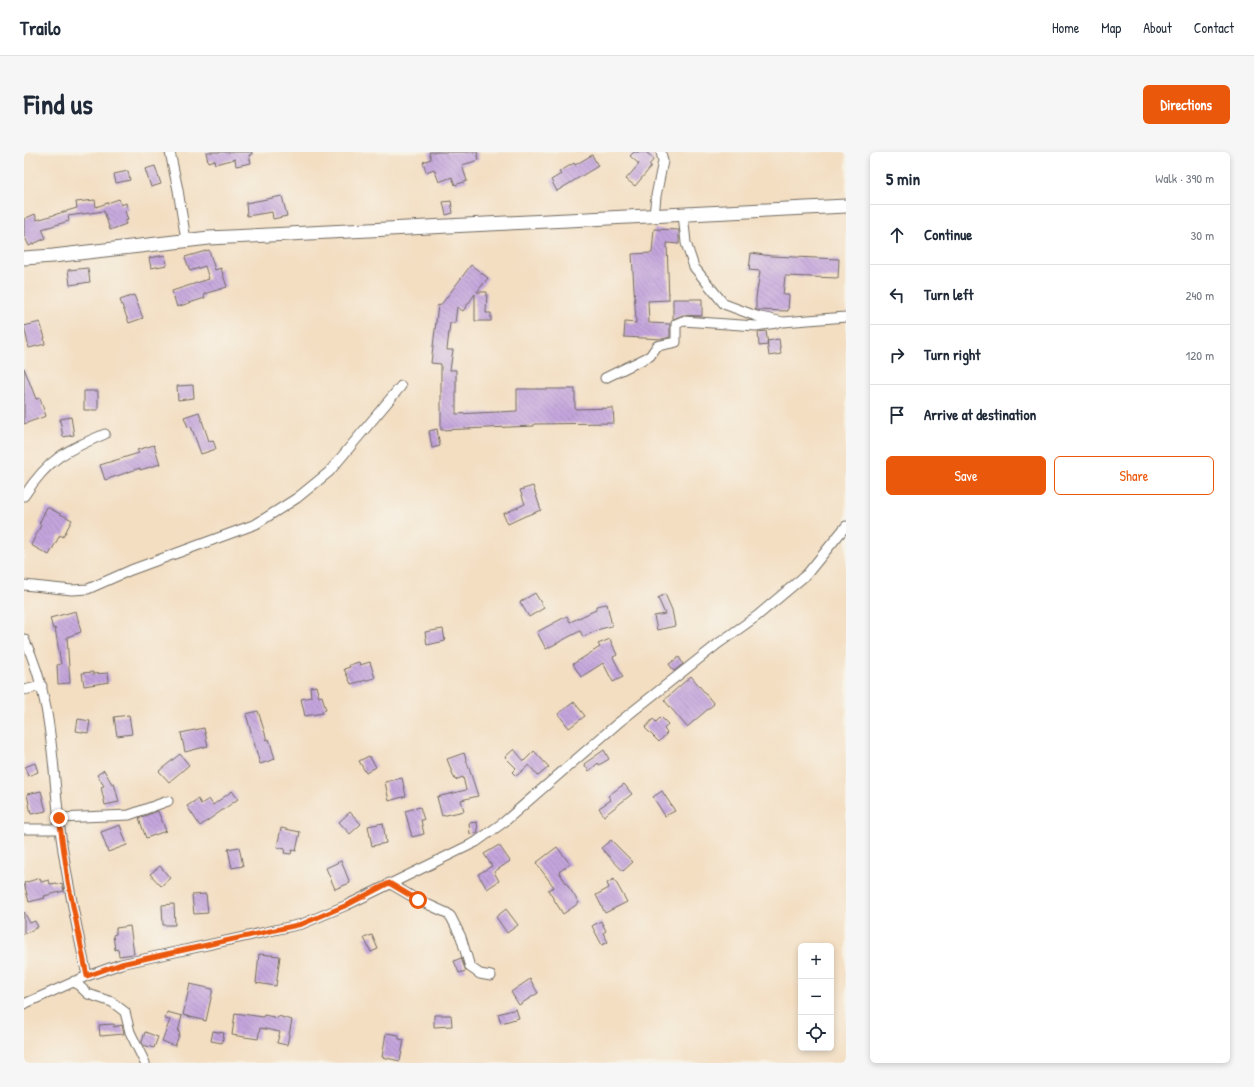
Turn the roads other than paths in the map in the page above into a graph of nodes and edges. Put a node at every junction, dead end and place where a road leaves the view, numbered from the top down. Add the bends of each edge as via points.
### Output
1 (170, 152) edge
2 (661, 152) edge
3 (846, 206) edge
4 (683, 214) junction
5 (654, 216) junction
6 (186, 240) junction
7 (24, 258) edge
8 (846, 316) edge
9 (783, 322) junction
10 (605, 378) dead end
11 (401, 386) dead end
12 (105, 434) dead end
13 (24, 496) edge
14 (846, 526) edge
15 (24, 584) edge
16 (24, 639) edge
17 (42, 686) junction
18 (24, 690) edge
19 (168, 801) dead end
20 (59, 818) junction
21 (24, 829) edge
22 (60, 829) junction
23 (389, 883) junction
24 (87, 976) junction
25 (491, 976) dead end
26 (74, 982) junction
27 (24, 1004) edge
28 (145, 1063) edge

1 - 6 street
2 - 5 street via 663,161
3 - 4 main road
4 - 5 main road
4 - 9 street via 686,243 694,267 724,304 756,316
5 - 6 main road
6 - 7 main road
8 - 9 street
9 - 10 street via 756,326 683,321 676,324 676,342 657,346 650,356
11 - 15 street via 329,472 297,498 256,524 131,570 88,589 72,590
12 - 13 street via 56,458
14 - 23 street via 806,574 757,616 618,723 504,822 476,842
16 - 17 street
17 - 18 street
17 - 20 street
19 - 20 street via 129,815
20 - 22 street
21 - 22 street
22 - 24 street
23 - 24 street via 302,924 121,964
23 - 25 street via 452,917 470,967 480,974
24 - 26 street
26 - 27 street
26 - 28 street via 88,994 112,1002 125,1012 130,1032

